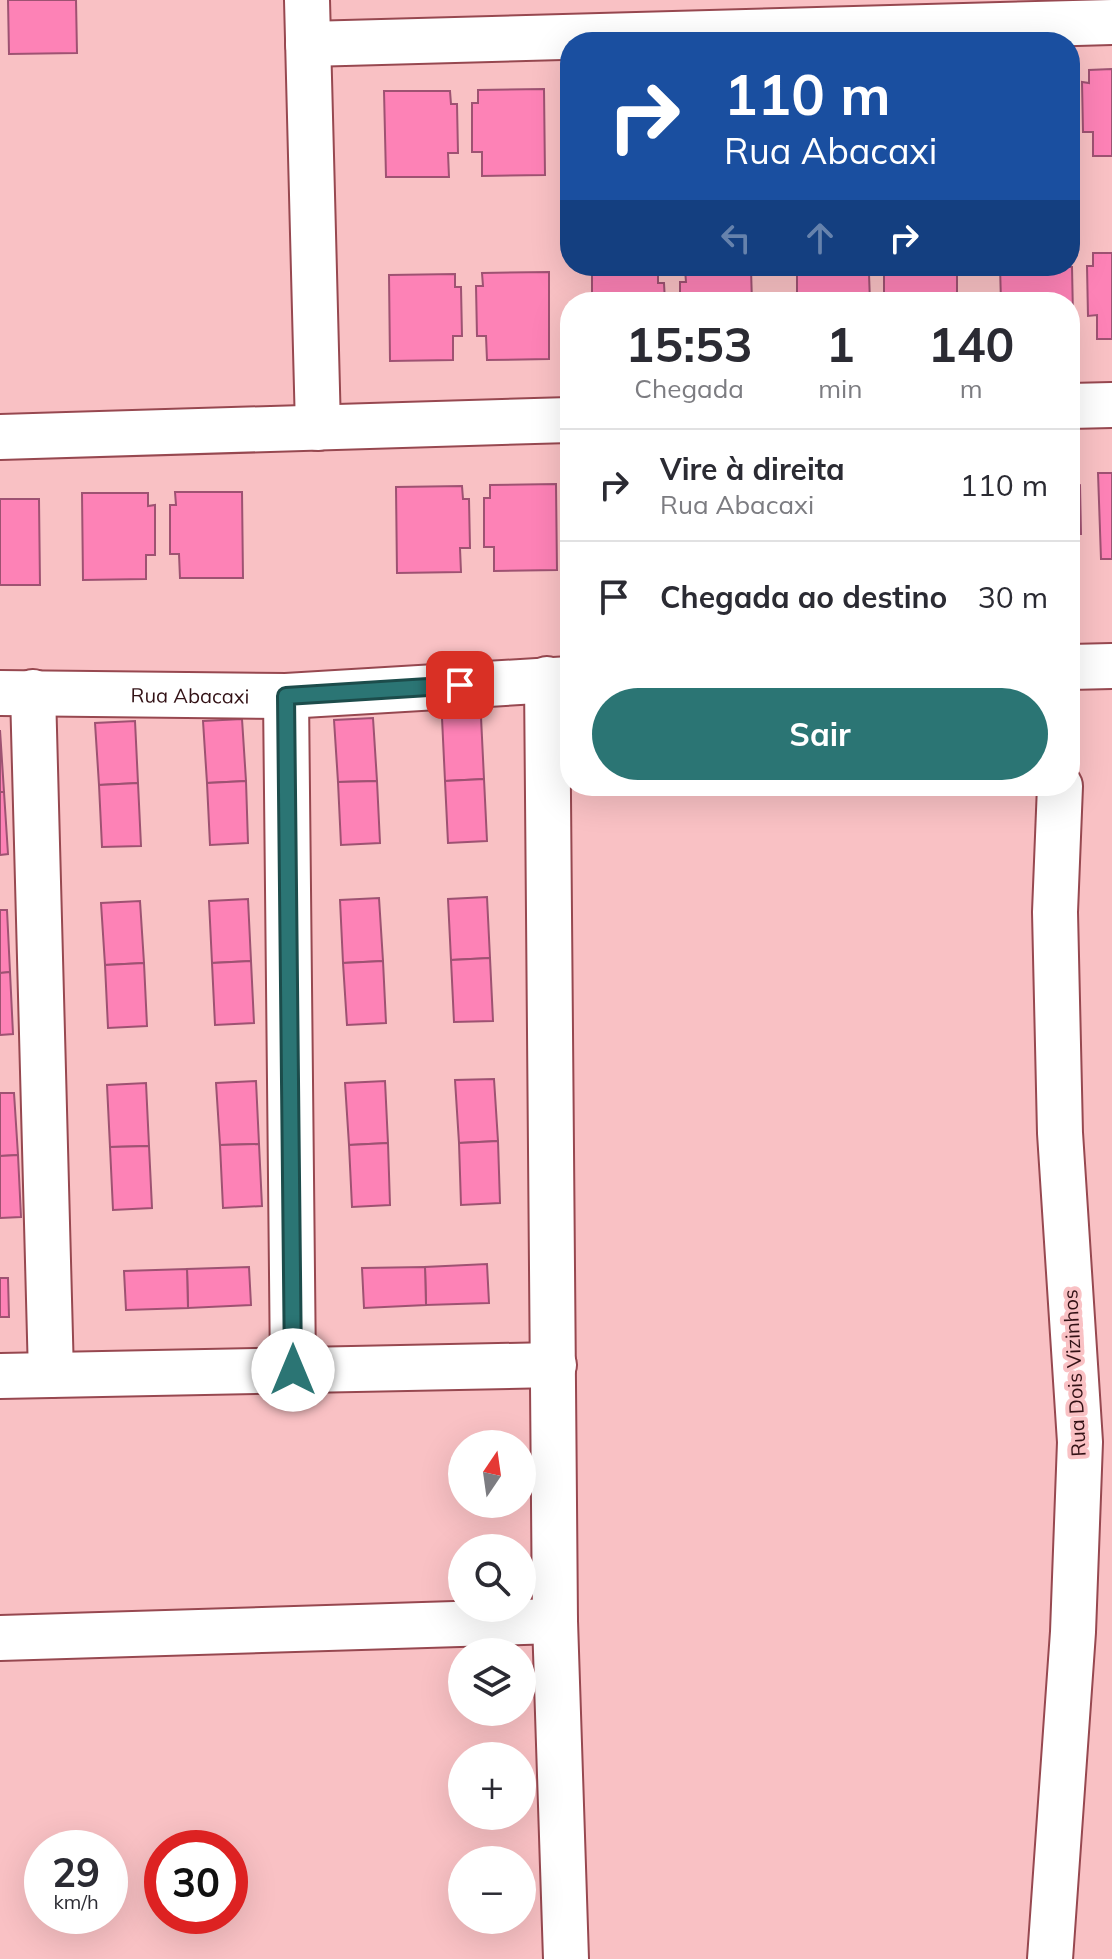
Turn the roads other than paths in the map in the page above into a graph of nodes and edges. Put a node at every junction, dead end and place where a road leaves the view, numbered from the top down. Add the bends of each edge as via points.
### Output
1 (307, 0) edge
2 (1112, 22) edge
3 (747, 32) edge
4 (560, 37) edge
5 (308, 44) junction
6 (1112, 405) edge
7 (1080, 406) edge
8 (560, 420) edge
9 (318, 428) junction
10 (0, 437) edge
11 (1112, 666) edge
12 (1080, 667) edge
13 (558, 679) edge
14 (17, 693) edge
15 (286, 696) junction
16 (1060, 796) edge
17 (554, 1365) junction
18 (293, 1370) junction
19 (51, 1375) junction
20 (0, 1376) edge
21 (555, 1621) junction
22 (0, 1638) edge
23 (566, 1959) edge
24 (1050, 1959) edge

1 - 5 street
2 - 3 street
4 - 5 street
5 - 9 street
6 - 7 street
8 - 9 street
9 - 10 street
11 - 12 street
13 - 15 street, Rua Abacaxi
13 - 17 street
14 - 15 street, Rua Abacaxi
14 - 19 street
15 - 18 street
16 - 24 street, Rua Dois Vizinhos via 1055,912 1060,1133 1080,1442 1073,1632
17 - 18 street
17 - 21 street
18 - 19 street
19 - 20 street
21 - 22 street
21 - 23 street

